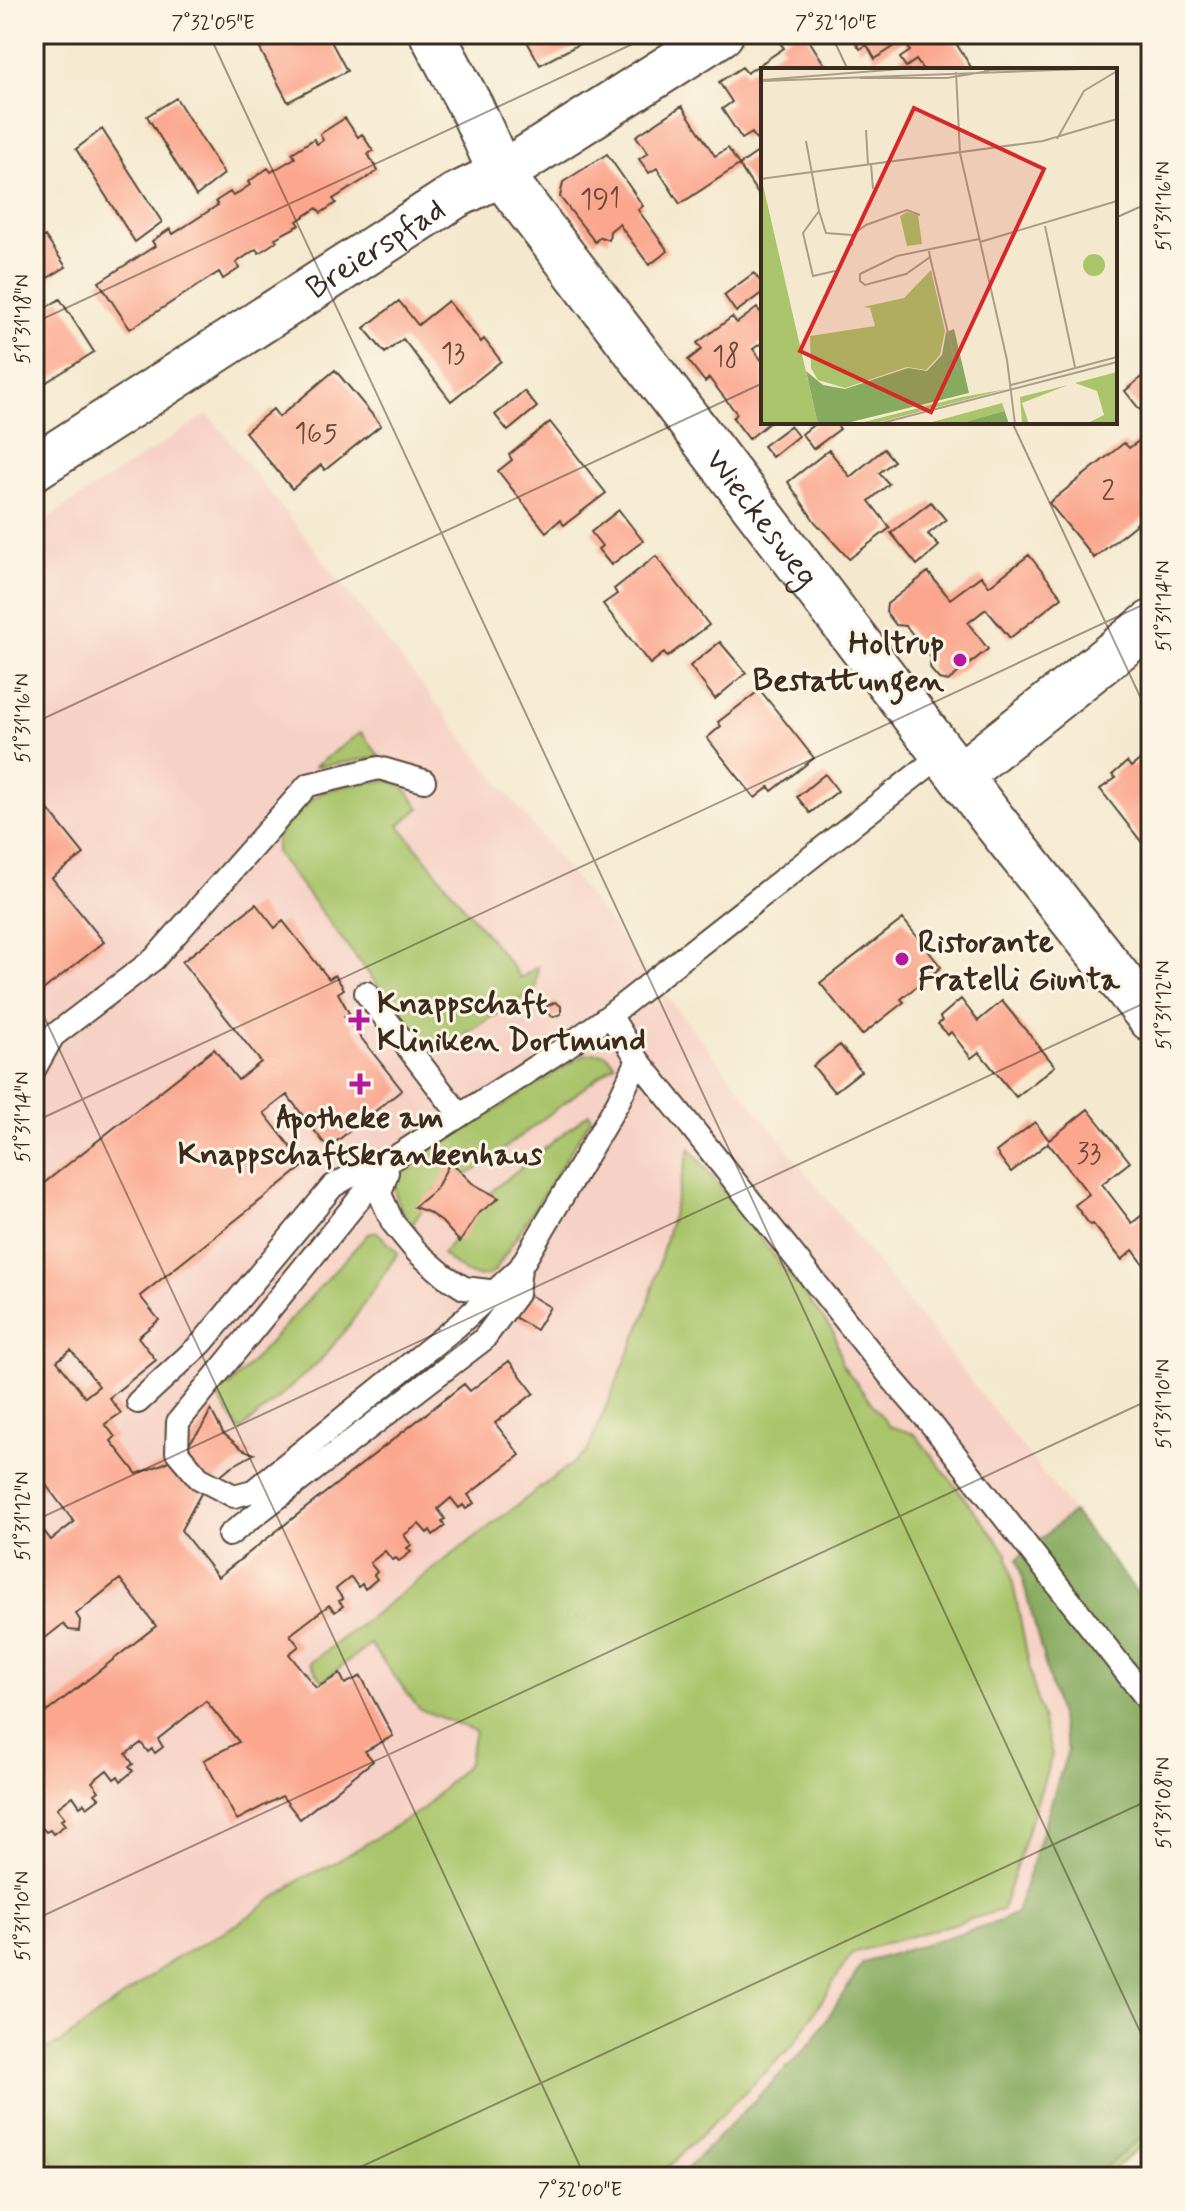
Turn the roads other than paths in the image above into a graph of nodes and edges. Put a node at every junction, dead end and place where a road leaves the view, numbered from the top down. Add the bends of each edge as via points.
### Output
1 (432, 34) edge
2 (721, 34) edge
3 (501, 174) junction
4 (34, 468) edge
5 (1151, 623) edge
6 (952, 764) junction
7 (424, 781) dead end
8 (366, 993) dead end
9 (610, 1015) junction
10 (1151, 1019) edge
11 (638, 1060) junction
12 (34, 1070) edge
13 (459, 1114) junction
14 (391, 1160) junction
15 (520, 1268) junction
16 (497, 1292) junction
17 (138, 1402) dead end
18 (229, 1535) dead end
19 (1151, 1704) edge

1 - 3 street, Wieckesweg
2 - 3 street, Breierspfad
3 - 4 street, Breierspfad via 455,196
3 - 6 street, Wieckesweg
5 - 6 street
6 - 9 lane
6 - 10 street, Wieckesweg
7 - 12 lane via 379,768 308,785 154,959 53,1036
8 - 13 lane
9 - 11 lane
9 - 13 lane
11 - 15 lane
11 - 19 lane
13 - 14 lane
14 - 16 lane via 380,1194 393,1223 445,1276 464,1288
14 - 16 lane via 178,1422 177,1452 199,1478 222,1490 234,1496 253,1491
14 - 17 lane via 333,1186 202,1343
15 - 16 lane
15 - 18 lane via 517,1294 483,1340

